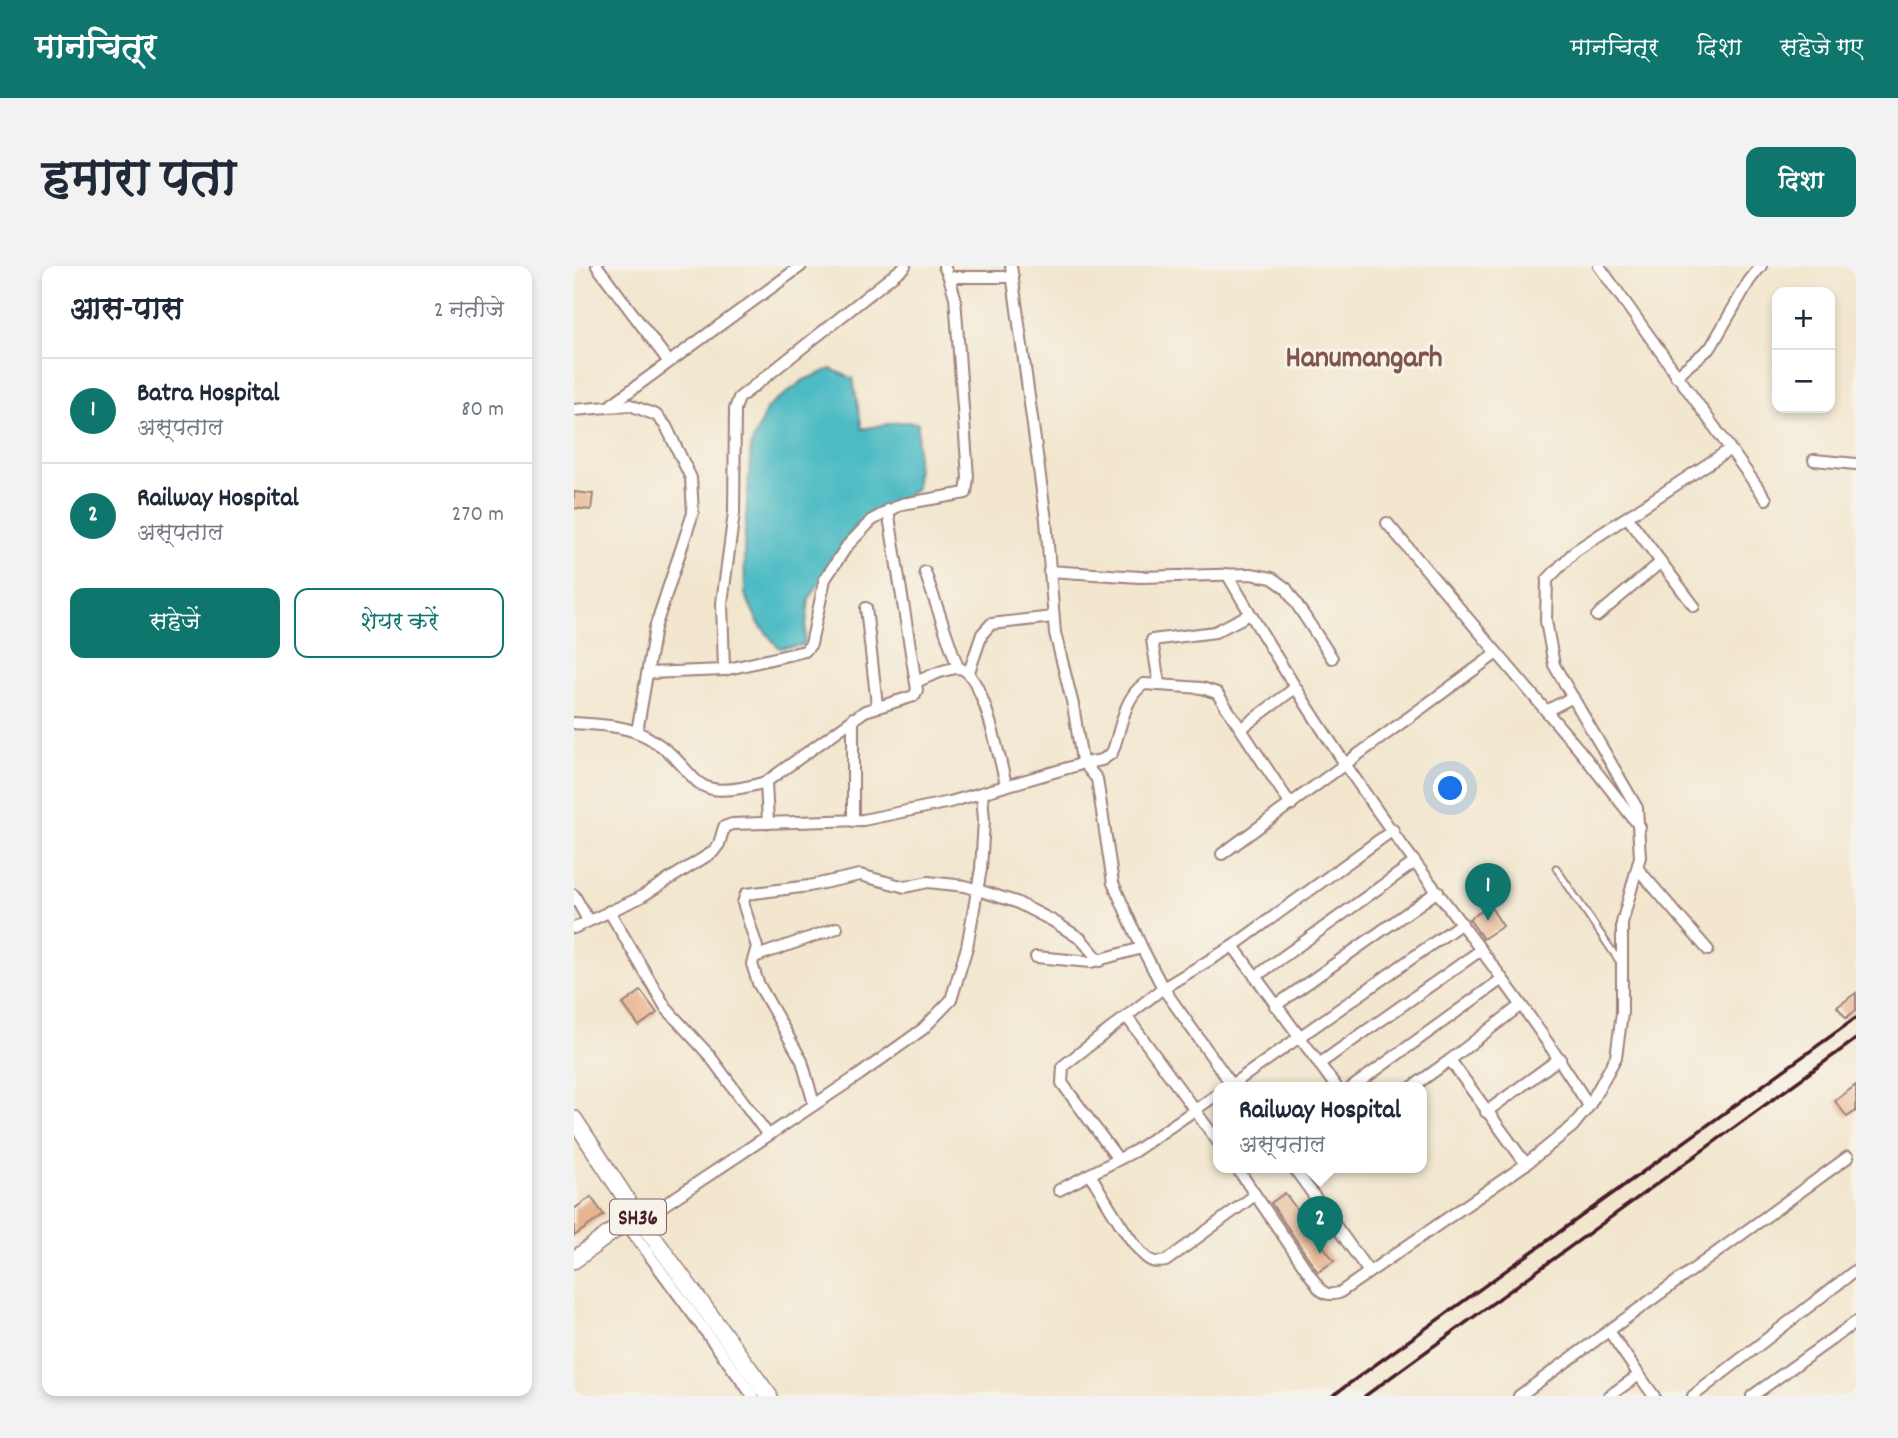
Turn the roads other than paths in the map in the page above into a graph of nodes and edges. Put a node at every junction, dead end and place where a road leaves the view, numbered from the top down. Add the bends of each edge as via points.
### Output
1 (597, 266) edge
2 (802, 266) edge
3 (905, 266) edge
4 (1599, 266) edge
5 (1761, 266) edge
6 (947, 271) edge
7 (1012, 272) edge
8 (669, 362) junction
9 (1676, 376) junction
10 (612, 404) junction
11 (574, 410) edge
12 (1729, 450) junction
13 (1814, 460) dead end
14 (1856, 464) edge
15 (1766, 499) dead end
16 (888, 510) junction
17 (1628, 518) junction
18 (1387, 523) dead end
19 (1661, 562) junction
20 (1049, 571) junction
21 (925, 572) dead end
22 (1227, 574) junction
23 (1694, 606) dead end
24 (866, 608) dead end
25 (1250, 614) junction
26 (1597, 616) dead end
27 (1054, 617) junction
28 (1497, 653) junction
29 (1332, 658) dead end
30 (724, 670) junction
31 (963, 670) junction
32 (648, 673) junction
33 (916, 682) junction
34 (1159, 683) junction
35 (1294, 688) junction
36 (1573, 697) junction
37 (877, 705) junction
38 (1546, 711) junction
39 (853, 718) junction
40 (574, 723) edge
41 (1241, 728) junction
42 (637, 732) junction
43 (1083, 762) junction
44 (1347, 763) junction
45 (765, 782) junction
46 (1006, 785) junction
47 (982, 793) junction
48 (1291, 805) junction
49 (853, 821) junction
50 (768, 822) junction
51 (1640, 828) junction
52 (1393, 830) junction
53 (1222, 854) dead end
54 (1415, 862) junction
55 (1556, 868) dead end
56 (1638, 869) junction
57 (977, 889) junction
58 (1438, 891) junction
59 (574, 895) edge
60 (609, 911) junction
61 (588, 920) junction
62 (1461, 923) junction
63 (574, 928) edge
64 (837, 928) dead end
65 (1233, 946) junction
66 (1142, 948) junction
67 (1481, 950) junction
68 (1707, 950) dead end
69 (757, 956) junction
70 (1036, 957) dead end
71 (1100, 961) junction
72 (1621, 963) junction
73 (1255, 977) junction
74 (1502, 979) junction
75 (1163, 988) junction
76 (1521, 1005) junction
77 (1275, 1006) junction
78 (1127, 1017) junction
79 (1298, 1037) junction
80 (1560, 1058) junction
81 (1450, 1060) junction
82 (1319, 1064) junction
83 (1228, 1082) edge
84 (1238, 1082) edge
85 (1332, 1082) edge
86 (1359, 1082) edge
87 (1419, 1082) edge
88 (1213, 1099) edge
89 (814, 1104) junction
90 (1589, 1107) junction
91 (1197, 1111) junction
92 (1486, 1112) junction
93 (574, 1119) edge
94 (1213, 1134) edge
95 (768, 1135) junction
96 (1849, 1157) dead end
97 (1118, 1159) junction
98 (1526, 1164) junction
99 (1240, 1173) edge
100 (1298, 1173) edge
101 (1090, 1174) junction
102 (1059, 1190) dead end
103 (1255, 1195) junction
104 (634, 1219) junction
105 (574, 1260) edge
106 (1856, 1270) edge
107 (1369, 1272) junction
108 (1856, 1322) edge
109 (1609, 1331) junction
110 (1639, 1375) junction
111 (753, 1396) edge
112 (769, 1396) edge
113 (1519, 1396) edge
114 (1609, 1396) edge
115 (1654, 1396) edge
116 (1693, 1396) edge
117 (1752, 1396) edge

1 - 8 street
2 - 8 street
3 - 30 street via 738,398 734,513 722,603
4 - 9 street
5 - 9 street via 1712,347
6 - 7 street
6 - 16 street via 955,297 968,485 966,493 957,496 917,500
7 - 20 street
8 - 10 street
9 - 12 street
10 - 11 street
10 - 32 street via 645,408 656,415 685,463 694,494 688,532 660,607
12 - 15 street
12 - 17 street
13 - 14 street
16 - 30 street via 858,533 825,579 811,644 805,651
16 - 33 street
17 - 19 street
17 - 36 street via 1575,551 1548,580 1546,621 1554,665
18 - 28 street
19 - 23 street
19 - 26 street
20 - 22 street via 1140,577
20 - 27 street
21 - 31 street
22 - 25 street
22 - 29 street via 1263,575 1280,582
24 - 37 street
25 - 34 street via 1215,632 1152,640
25 - 35 street
27 - 31 street via 991,624
27 - 43 street
28 - 38 street
28 - 44 street
30 - 32 street
31 - 33 street
31 - 46 street via 975,679
32 - 42 street
33 - 37 street via 915,696
34 - 41 street via 1217,694
34 - 43 street via 1144,684 1134,694 1109,757
35 - 41 street
35 - 44 street
36 - 38 street
36 - 51 street via 1630,791
37 - 39 street
38 - 51 street
39 - 45 street
39 - 49 street
40 - 42 street
41 - 48 street
42 - 45 street via 671,755 707,790
43 - 46 street
43 - 66 street via 1097,779 1113,883
44 - 48 street
44 - 52 street
45 - 50 street
46 - 47 street
47 - 49 street
47 - 57 street
48 - 53 street
49 - 50 street
50 - 60 street via 724,827 713,852
51 - 56 street
52 - 54 street
52 - 65 street
54 - 58 street
54 - 73 street
55 - 72 lane
56 - 68 street
56 - 72 street via 1622,923
57 - 69 street via 937,882 895,886 860,875 746,894 743,903
57 - 71 street via 1016,902 1068,930
57 - 89 street via 951,1000 923,1029
58 - 62 street
58 - 77 street
59 - 61 street
60 - 61 street
60 - 95 street via 666,1008 709,1055
61 - 63 street
62 - 67 street
62 - 79 street
64 - 69 street
65 - 73 street
65 - 75 street
66 - 71 street
66 - 75 street
67 - 74 street
67 - 82 street
69 - 89 street via 752,964 758,983 802,1061
70 - 71 street
72 - 90 street via 1621,1034 1616,1057
73 - 77 street
74 - 76 street
74 - 86 street
75 - 78 street
75 - 83 street
76 - 80 street
76 - 81 street
77 - 79 street
78 - 91 street
78 - 97 street via 1063,1066 1060,1078
79 - 82 street
79 - 84 street
80 - 90 street
80 - 92 street
81 - 87 street
81 - 92 street
82 - 85 street
88 - 91 street
89 - 95 street
90 - 98 street
91 - 94 street
91 - 97 street
92 - 98 street
93 - 104 main road, SH36
95 - 104 street
96 - 109 street
97 - 101 street
98 - 107 street
99 - 103 street
100 - 107 street
101 - 102 street
101 - 103 street via 1137,1247 1158,1263
103 - 107 street via 1324,1293 1339,1293
104 - 105 main road
104 - 111 street
104 - 112 main road, SH36
106 - 116 street
108 - 117 street
109 - 110 street
109 - 113 street
110 - 114 street
110 - 115 street

